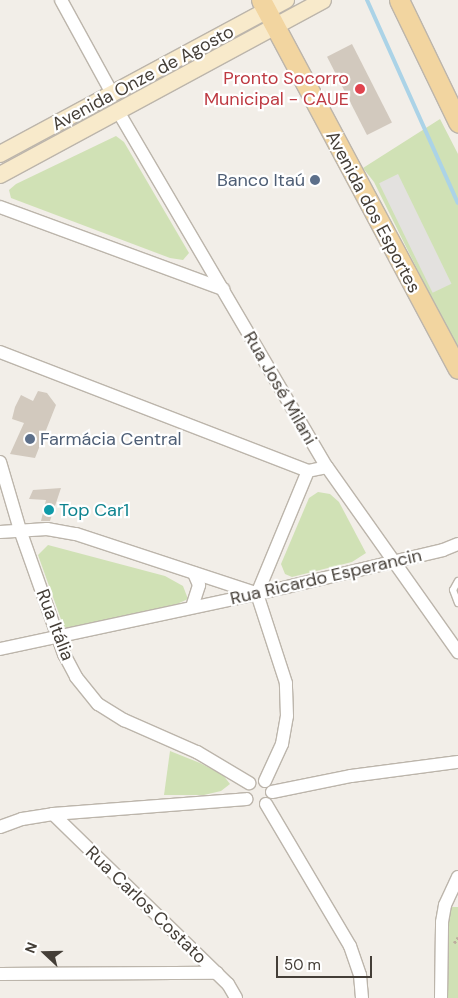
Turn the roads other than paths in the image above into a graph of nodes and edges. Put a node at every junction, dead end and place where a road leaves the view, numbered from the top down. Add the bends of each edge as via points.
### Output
1 (61, 0) edge
2 (286, 0) edge
3 (323, 0) edge
4 (399, 0) edge
5 (268, 12) edge
6 (113, 95) junction
7 (119, 113) junction
8 (458, 122) edge
9 (0, 154) edge
10 (0, 175) edge
11 (1, 209) edge
12 (223, 289) junction
13 (0, 352) edge
14 (458, 369) edge
15 (0, 462) edge
16 (327, 468) junction
17 (308, 471) junction
18 (20, 530) junction
19 (0, 532) edge
20 (458, 544) edge
21 (392, 562) junction
22 (194, 573) junction
23 (458, 582) edge
24 (257, 594) junction
25 (458, 603) edge
26 (192, 607) junction
27 (57, 635) junction
28 (0, 649) edge
29 (458, 652) edge
30 (458, 762) edge
31 (249, 783) junction
32 (268, 786) junction
33 (246, 799) junction
34 (266, 804) junction
35 (53, 814) junction
36 (0, 827) edge
37 (458, 877) edge
38 (216, 973) junction
39 (0, 974) edge
40 (236, 998) edge
41 (362, 998) edge
42 (441, 998) edge

1 - 6 street
2 - 5 main road, Avenida Onze de Agosto
3 - 5 main road, Avenida Onze de Agosto
4 - 8 main road
5 - 6 main road, Avenida Onze de Agosto
5 - 7 main road, Avenida Onze de Agosto
5 - 14 main road, Avenida dos Esportes
6 - 9 main road, Avenida Onze de Agosto
7 - 10 main road, Avenida Onze de Agosto
7 - 12 street, Rua José Milani
11 - 12 street
12 - 16 street, Rua José Milani
13 - 17 street
15 - 18 street, Rua Itália
16 - 17 street
16 - 21 street, Rua José Milani
17 - 24 street
18 - 19 street
18 - 22 street via 47,529 76,534
18 - 27 street, Rua Itália
20 - 21 street, Rua Ricardo Esperancin
21 - 24 street, Rua Ricardo Esperancin
21 - 29 street, Rua José Milani
22 - 24 street
22 - 26 street via 199,586
23 - 25 lane via 453,590
24 - 26 street, Rua Ricardo Esperancin
24 - 32 street via 286,691 287,716 282,744
26 - 27 street, Rua Ricardo Esperancin
27 - 28 street, Rua Ricardo Esperancin
27 - 31 street, Rua Itália via 76,677 98,704 124,720 196,752
30 - 32 street
31 - 32 street via 257,780
31 - 33 street
32 - 34 street
33 - 34 street via 258,807
33 - 35 street
34 - 41 street via 350,946 360,976
35 - 36 street via 22,819
35 - 38 street, Rua Carlos Costato
37 - 42 street via 445,905 442,922
38 - 39 street
38 - 40 street, Rua Carlos Costato

